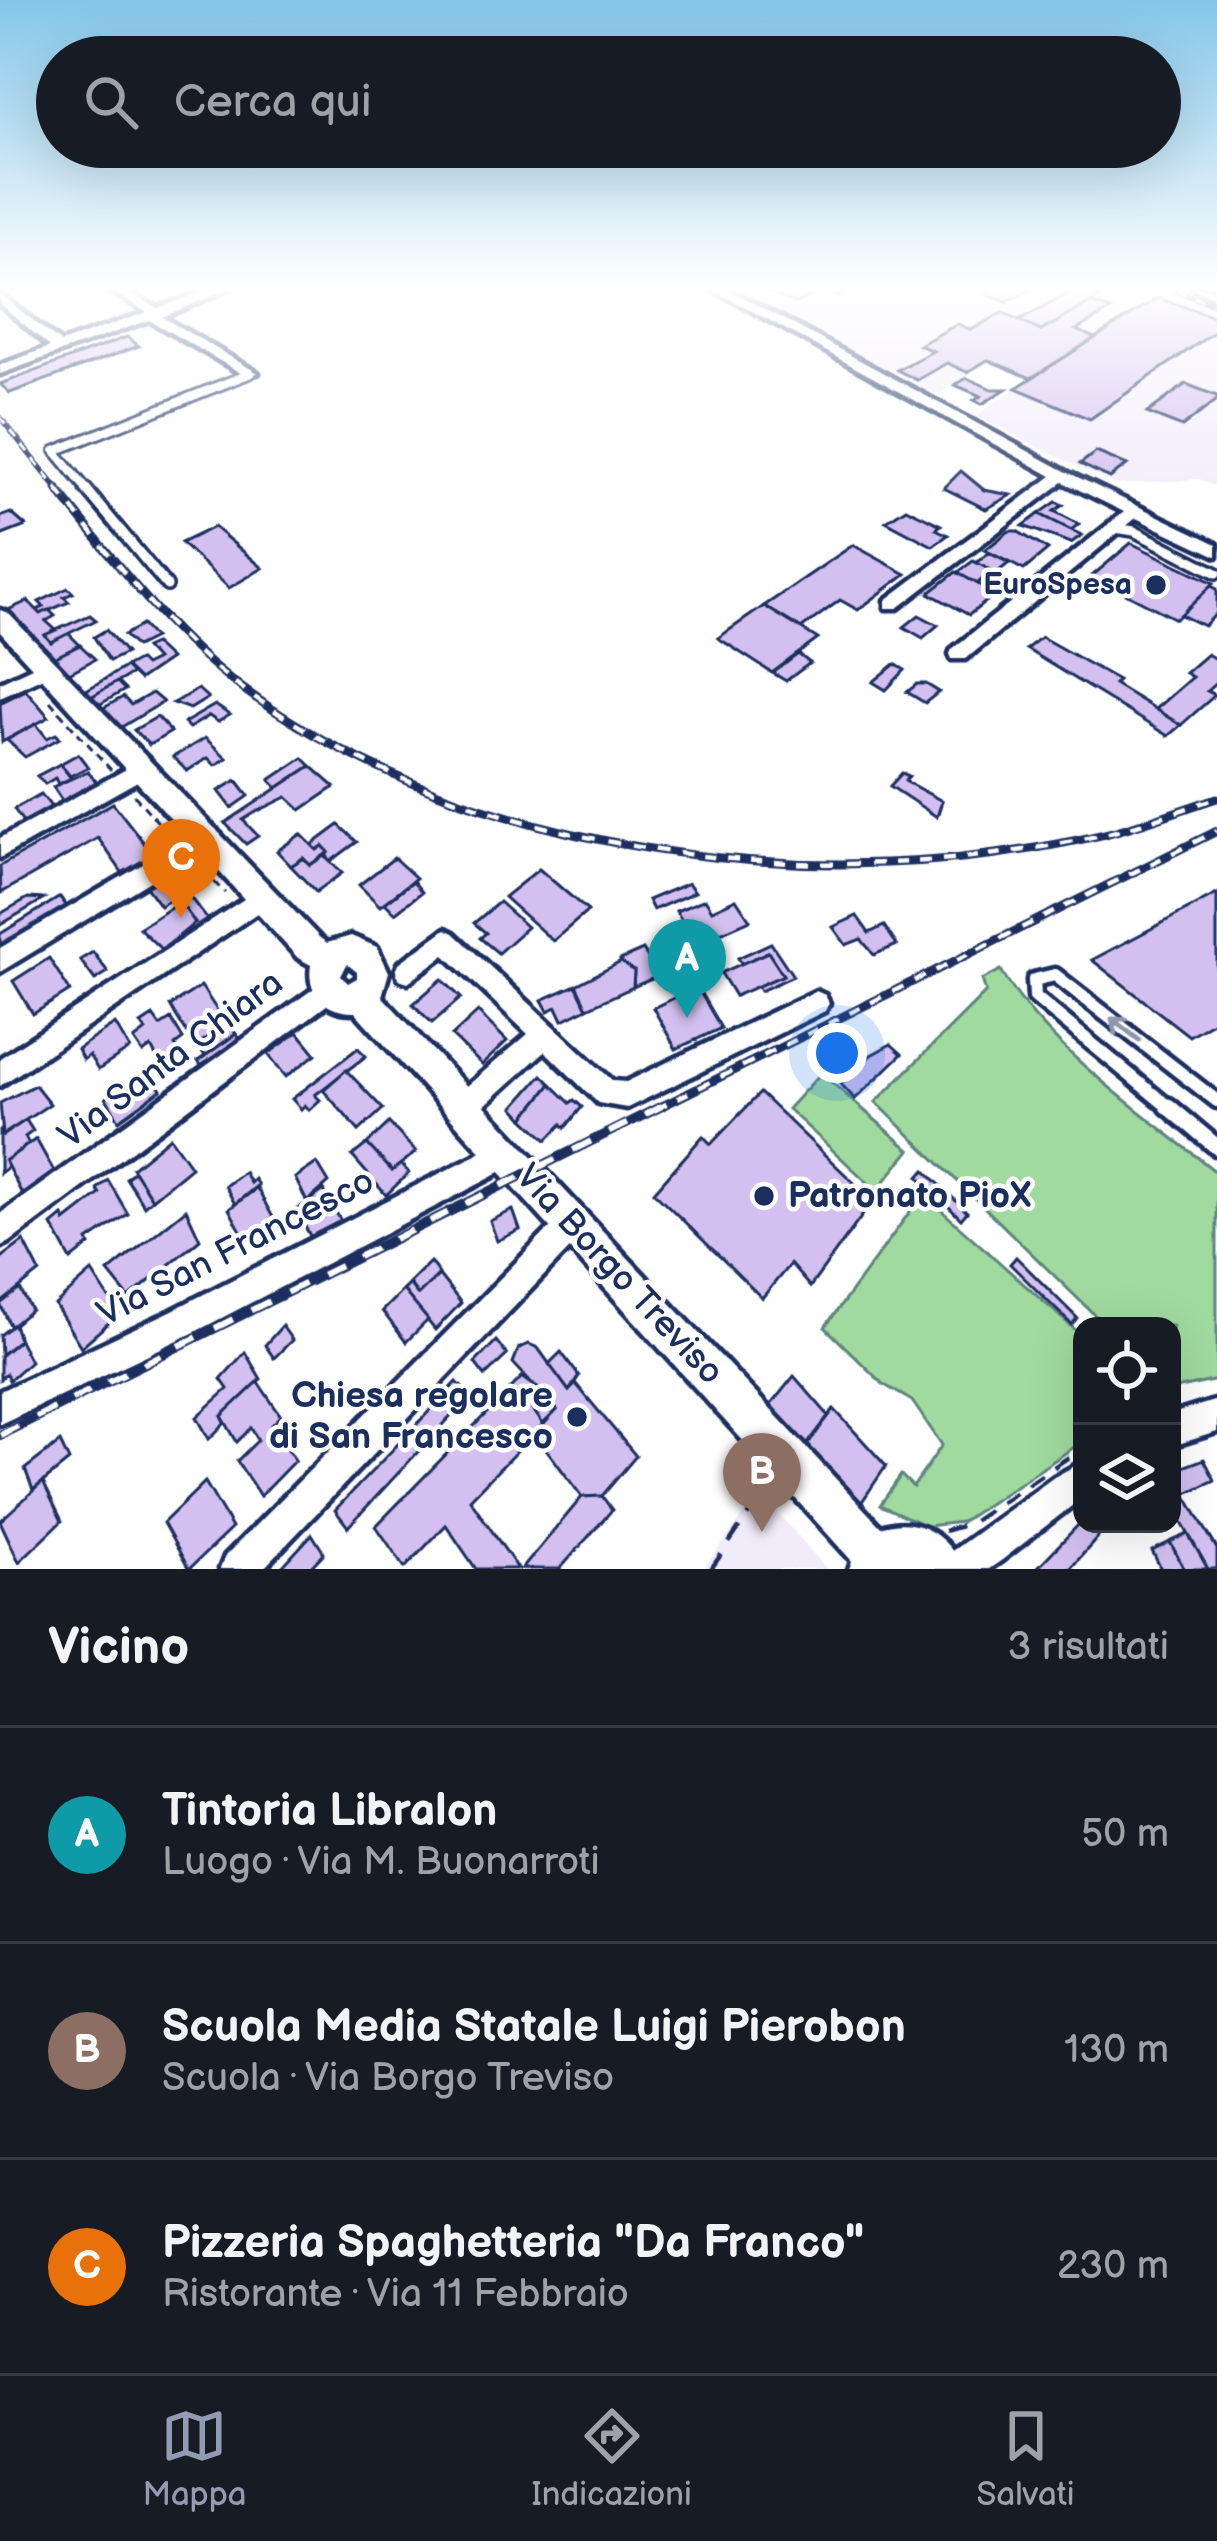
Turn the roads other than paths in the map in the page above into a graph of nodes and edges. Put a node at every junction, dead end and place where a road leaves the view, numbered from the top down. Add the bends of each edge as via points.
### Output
1 (30, 360) edge
2 (230, 360) edge
3 (850, 360) edge
4 (0, 370) edge
5 (251, 373) joint
6 (1062, 475) junction
7 (1136, 510) junction
8 (1115, 527) junction
9 (1217, 551) edge
10 (1217, 573) edge
11 (167, 586) dead end
12 (892, 604) dead end
13 (0, 618) edge
14 (959, 655) dead end
15 (47, 667) junction
16 (0, 690) edge
17 (143, 768) junction
18 (208, 836) junction
19 (0, 849) edge
20 (264, 896) junction
21 (0, 962) edge
22 (408, 971) dead end
23 (339, 982) junction
24 (816, 1003) dead end
25 (546, 1034) junction
26 (0, 1072) edge
27 (1214, 1094) edge
28 (463, 1107) junction
29 (1217, 1147) edge
30 (502, 1150) junction
31 (573, 1225) junction
32 (0, 1232) edge
33 (0, 1408) edge
34 (1217, 1416) edge
35 (1181, 1427) edge
36 (1073, 1484) edge
37 (937, 1552) edge
38 (875, 1562) edge
39 (238, 1569) edge
40 (958, 1569) edge

1 - 4 street
2 - 5 street
3 - 6 street
5 - 11 lane via 55,451
6 - 7 street
6 - 12 street
7 - 8 street
7 - 9 street
8 - 10 lane
8 - 14 street
13 - 15 street, Via Borgo Treviso
15 - 16 street
15 - 17 street, Via Borgo Treviso
17 - 18 street, Via Borgo Treviso
17 - 19 street
18 - 20 street, Via Borgo Treviso
18 - 21 street
20 - 23 street, Via Borgo Treviso
20 - 26 street
22 - 25 street via 446,940
23 - 28 street, Via Borgo Treviso
23 - 32 street, Via Santa Chiara
24 - 25 street via 627,1095 607,1094
25 - 28 street
27 -> 29 lane via 1055,975 1034,980 1035,997
28 - 30 street, Via Borgo Treviso
30 - 31 street, Via Borgo Treviso
30 - 33 street, Via San Francesco via 222,1301
31 - 38 street, Via Borgo Treviso via 789,1457
31 - 39 street
34 - 35 street
36 - 40 street
37 - 38 street, Via Borgo Treviso via 890,1546

